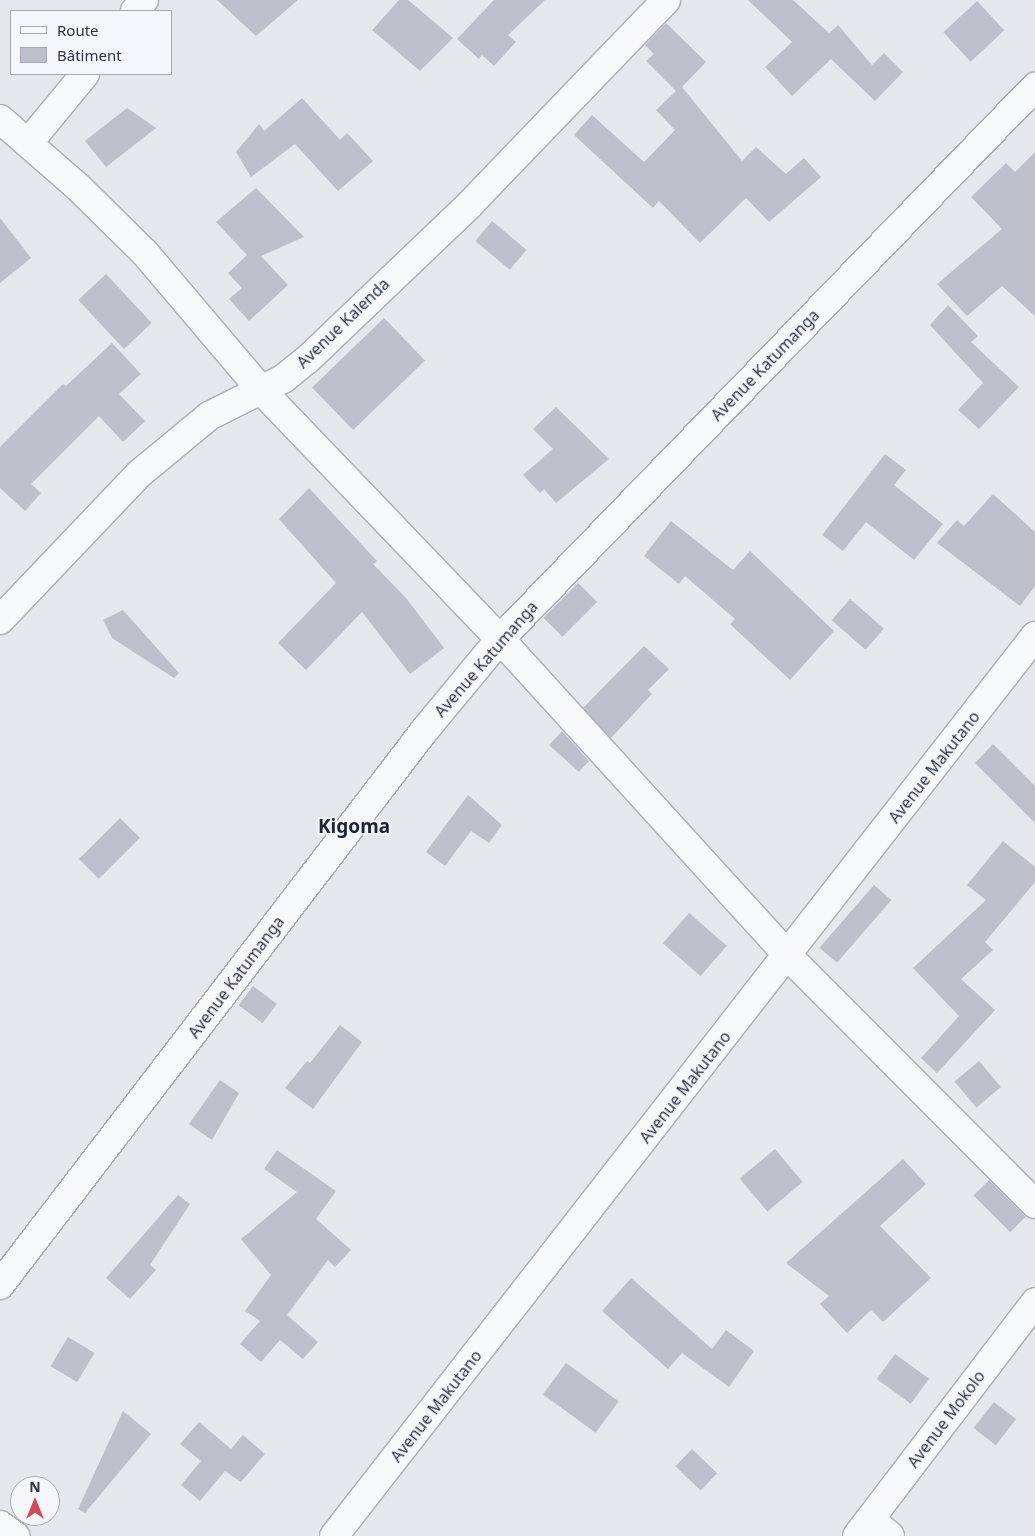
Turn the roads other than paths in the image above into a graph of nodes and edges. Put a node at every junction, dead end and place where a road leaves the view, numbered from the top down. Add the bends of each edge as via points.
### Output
1 (144, 0) edge
2 (666, 0) edge
3 (136, 10) edge
4 (84, 75) edge
5 (1035, 87) edge
6 (0, 120) edge
7 (29, 142) junction
8 (261, 390) junction
9 (0, 620) edge
10 (1035, 636) edge
11 (500, 639) junction
12 (788, 956) junction
13 (1035, 1204) edge
14 (0, 1285) edge
15 (1035, 1302) edge
16 (0, 1525) edge
17 (872, 1530) edge
18 (15, 1536) edge
19 (334, 1536) edge

1 - 3 street
2 - 8 street, Avenue Kalenda via 469,205 308,359 283,379
4 - 7 street
5 - 11 street, Avenue Katumanga
6 - 7 street
7 - 8 street via 145,253
8 - 9 street, Avenue Kalenda via 208,416 139,474
8 - 11 street
10 - 12 street, Avenue Makutano
11 - 12 street
11 - 14 street, Avenue Katumanga via 424,732
12 - 13 street
12 - 19 street, Avenue Makutano
15 - 17 street, Avenue Mokolo
16 - 18 street

